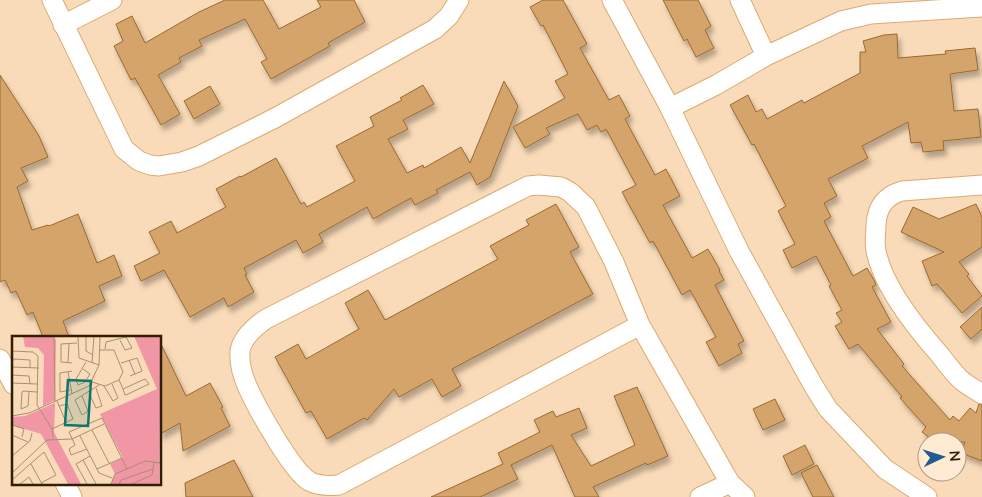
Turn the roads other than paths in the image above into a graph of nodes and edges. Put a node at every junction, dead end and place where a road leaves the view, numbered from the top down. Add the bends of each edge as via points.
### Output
1 (52, 0) edge
2 (112, 0) edge
3 (458, 0) edge
4 (612, 0) edge
5 (740, 0) edge
6 (982, 7) edge
7 (63, 24) junction
8 (766, 56) junction
9 (670, 108) junction
10 (982, 185) edge
11 (640, 324) junction
12 (0, 359) edge
13 (12, 381) edge
14 (982, 394) edge
15 (730, 482) junction
16 (66, 484) edge
17 (72, 497) edge
18 (700, 497) edge
19 (745, 497) edge
20 (927, 497) edge

1 - 7 street
2 - 7 street
3 - 7 street via 449,16 435,29 372,65 199,156 159,166 139,161 124,149
4 - 9 street
5 - 8 street
6 - 8 street via 871,14 842,21
8 - 9 street
9 - 20 street via 738,251 828,409 885,469
10 - 14 street via 893,194 885,199 876,218 876,250 896,296 916,328 960,379
11 - 11 street via 586,207 561,187 539,185 528,186 266,318 242,346 240,360 248,388 295,466 307,480 339,485
11 - 15 street
12 - 13 street
15 - 18 street
15 - 19 street
16 - 17 street

